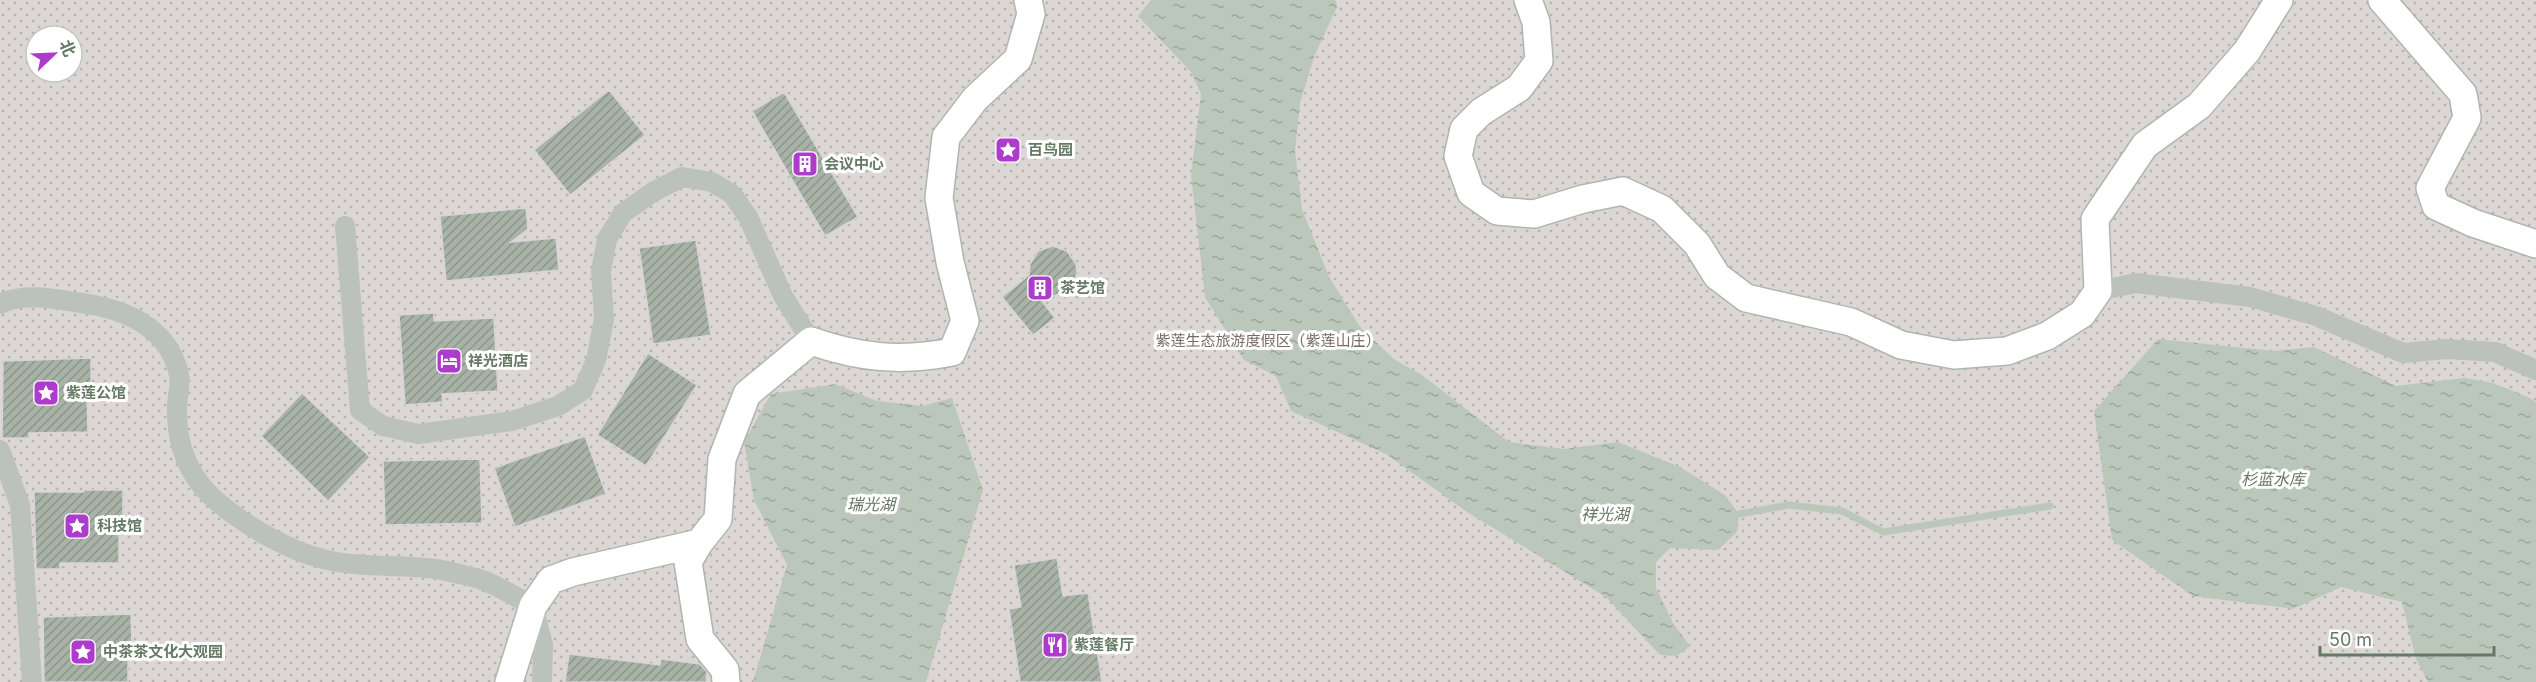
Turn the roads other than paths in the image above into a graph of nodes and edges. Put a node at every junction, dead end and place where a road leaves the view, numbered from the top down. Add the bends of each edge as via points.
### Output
1 (1028, 0) edge
2 (1528, 0) edge
3 (2279, 0) edge
4 (2382, 0) edge
5 (345, 226) dead end
6 (2536, 244) edge
7 (2098, 291) junction
8 (0, 304) edge
9 (811, 340) junction
10 (2536, 370) edge
11 (0, 450) edge
12 (699, 543) junction
13 (533, 606) junction
14 (32, 682) edge
15 (509, 682) edge
16 (542, 682) edge
17 (726, 682) edge

1 - 9 street via 1031,14 1018,59 975,99 946,137 939,198 965,321 952,352 885,359 836,350
2 - 7 street via 1536,22 1539,61 1519,88 1480,112 1464,129 1458,156 1471,193 1497,211 1534,214 1623,191 1662,209 1697,243 1717,276 1746,298 1851,322 1901,345 1954,355 2007,351 2047,336 2082,314
3 - 7 street via 2247,51 2199,106 2145,145 2095,219
4 - 6 street via 2463,94 2467,118 2430,188 2436,206
5 - 9 street via 360,410 383,426 418,434 513,421 558,406 583,390 597,360 604,319 601,271 607,239 623,213 682,177 712,182 732,194 748,216 783,296
7 - 10 street via 2136,283 2250,297 2316,316 2403,353 2447,349 2495,352
8 - 13 street via 40,297 90,304 126,313 155,331 171,350 179,377 180,444 190,470 212,497 246,523 287,545 330,561 435,569 479,579
9 - 12 street via 747,394 722,459 718,519
11 - 14 street via 20,505
12 - 13 street via 551,580
12 - 17 street via 688,562 700,639 725,670
13 - 15 street
13 - 16 street via 543,645

